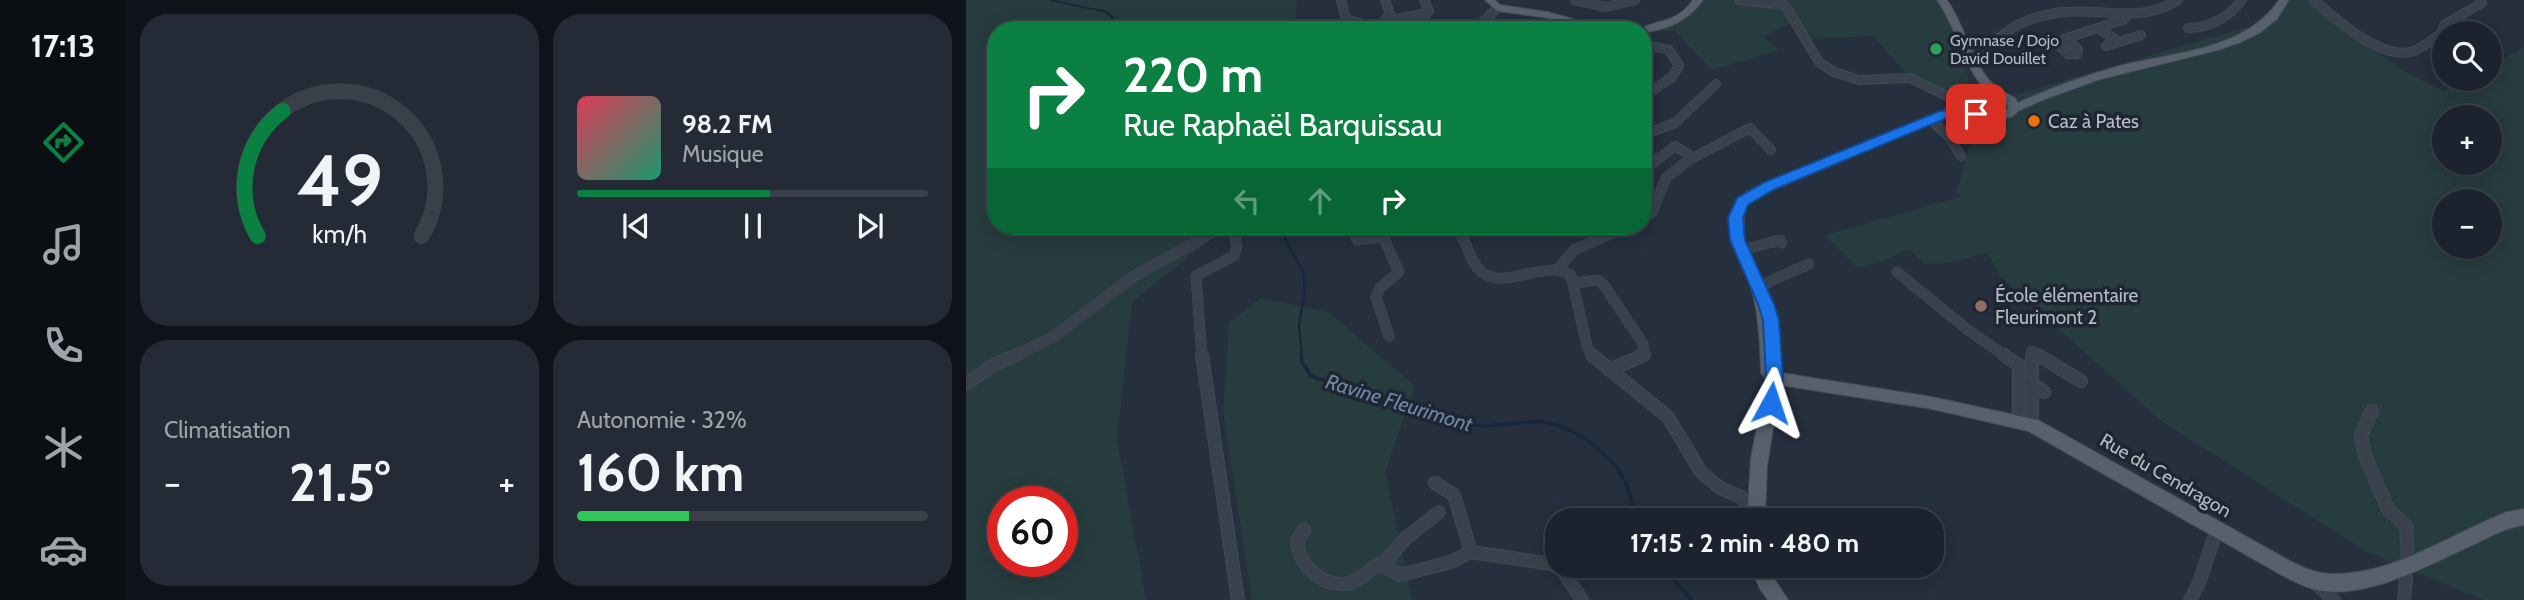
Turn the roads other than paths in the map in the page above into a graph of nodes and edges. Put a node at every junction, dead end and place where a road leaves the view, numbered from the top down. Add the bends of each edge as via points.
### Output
1 (1341, 0) edge
2 (1385, 0) edge
3 (1424, 0) edge
4 (1575, 0) edge
5 (1634, 0) edge
6 (1698, 0) edge
7 (1739, 0) edge
8 (1942, 0) edge
9 (2242, 0) edge
10 (2313, 0) edge
11 (2480, 0) edge
12 (1514, 1) edge
13 (2175, 1) edge
14 (2284, 2) edge
15 (1496, 5) edge
16 (1421, 15) junction
17 (1548, 15) junction
18 (2126, 15) junction
19 (1484, 20) joint
20 (1353, 21) edge
21 (1385, 21) edge
22 (1389, 21) edge
23 (1425, 21) edge
24 (1488, 21) edge
25 (1572, 21) edge
26 (1652, 28) edge
27 (2098, 28) junction
28 (2188, 28) dead end
29 (2141, 35) dead end
30 (2067, 38) dead end
31 (2119, 42) junction
32 (1652, 46) edge
33 (2106, 46) dead end
34 (1968, 53) junction
35 (1973, 65) junction
36 (1716, 84) dead end
37 (1652, 91) edge
38 (1994, 92) junction
39 (1947, 96) dead end
40 (1970, 97) junction
41 (2007, 97) junction
42 (2014, 109) junction
43 (1945, 114) junction
44 (1976, 114) junction
45 (1930, 119) junction
46 (1652, 132) edge
47 (1771, 150) dead end
48 (1961, 156) dead end
49 (1692, 157) junction
50 (1652, 162) edge
51 (1652, 200) edge
52 (1208, 235) edge
53 (1234, 235) edge
54 (1355, 235) edge
55 (1463, 235) edge
56 (1606, 235) edge
57 (1782, 243) dead end
58 (1741, 250) junction
59 (1809, 264) dead end
60 (1558, 269) junction
61 (1897, 272) dead end
62 (1575, 283) junction
63 (1758, 288) junction
64 (1389, 336) dead end
65 (1609, 370) junction
66 (1775, 378) junction
67 (2081, 381) dead end
68 (966, 384) edge
69 (2031, 384) junction
70 (2044, 392) dead end
71 (2372, 411) dead end
72 (2025, 423) junction
73 (1759, 465) junction
74 (1435, 483) dead end
75 (1758, 484) junction
76 (1720, 488) junction
77 (1749, 508) edge
78 (1757, 508) edge
79 (1438, 512) dead end
80 (2524, 517) edge
81 (2217, 529) junction
82 (1304, 530) dead end
83 (1471, 552) junction
84 (1382, 564) junction
85 (2404, 565) junction
86 (1764, 578) edge
87 (2312, 580) junction
88 (1238, 600) edge
89 (1582, 600) edge
90 (1779, 600) edge
91 (2190, 600) edge
92 (2334, 600) edge
93 (2404, 600) edge

1 - 20 street via 1346,19
2 - 21 street via 1390,14
3 - 16 street via 1429,11
4 - 5 street via 1606,7
6 - 26 main road via 1683,17
7 - 39 street via 1785,5 1819,62 1834,72 1859,80 1910,78
8 - 34 main road
9 - 28 street via 2213,25
10 - 11 street via 2373,45 2409,52 2442,33 2444,25
12 - 15 main road
12 - 17 main road
13 - 18 street via 2155,11
14 - 41 main road via 2236,35 2121,64 2027,98
14 - 42 main road via 2258,30 2240,38 2124,68
15 - 17 main road
15 - 19 street
16 - 22 street
16 - 23 street
17 - 25 main road
18 - 27 street
18 - 34 street via 2076,11 2044,16 2010,29 1987,51
19 - 24 street
27 - 30 street
27 - 31 street
29 - 31 street
31 - 33 street
32 - 37 street via 1669,50 1679,66
34 - 35 main road
35 - 38 main road
35 - 40 main road
36 - 46 street via 1694,110
38 - 40 main road
38 - 41 main road
40 - 43 main road
40 - 44 main road via 1968,107
41 - 42 main road
42 - 44 main road via 1996,118
43 - 44 main road
43 - 45 main road
45 - 48 street
45 - 58 main road via 1750,195 1735,218
47 - 49 street via 1750,128
49 - 50 street via 1675,146
49 - 51 street via 1665,179
52 - 68 street via 1133,277 1053,337
53 - 88 street via 1234,256 1196,276 1203,372
54 - 64 street via 1357,240 1383,237 1399,272 1376,297
55 - 60 street via 1473,263 1490,276
56 - 60 street via 1582,245
57 - 58 street
58 - 63 main road
59 - 63 street
60 - 62 street via 1568,272
61 - 72 street via 2019,365
62 - 65 street via 1587,346
62 - 65 street via 1598,280 1603,284 1643,344 1644,355
63 - 66 main road via 1771,320
63 - 73 main road via 1764,373
65 - 76 street via 1668,417 1701,472
66 - 72 main road, Rue du Cendragon
66 - 73 main road
67 - 69 street via 2032,351
69 - 70 street
69 - 72 street
71 - 85 street via 2361,435 2365,456 2388,509 2406,526
72 - 81 main road, Rue du Cendragon
73 - 75 main road
74 - 83 street via 1454,495
75 - 76 street
75 - 78 main road
76 - 77 street via 1741,497
79 - 84 street
80 - 85 main road, Rue du Cendragon via 2507,520
81 - 87 main road, Rue du Cendragon
81 - 91 street
82 - 84 street via 1296,547 1314,573 1351,583
83 - 84 street via 1400,575
83 - 89 street via 1552,564 1563,571
85 - 87 main road, Rue du Cendragon via 2377,577 2342,583
85 - 93 street
86 - 90 main road
87 - 92 street

